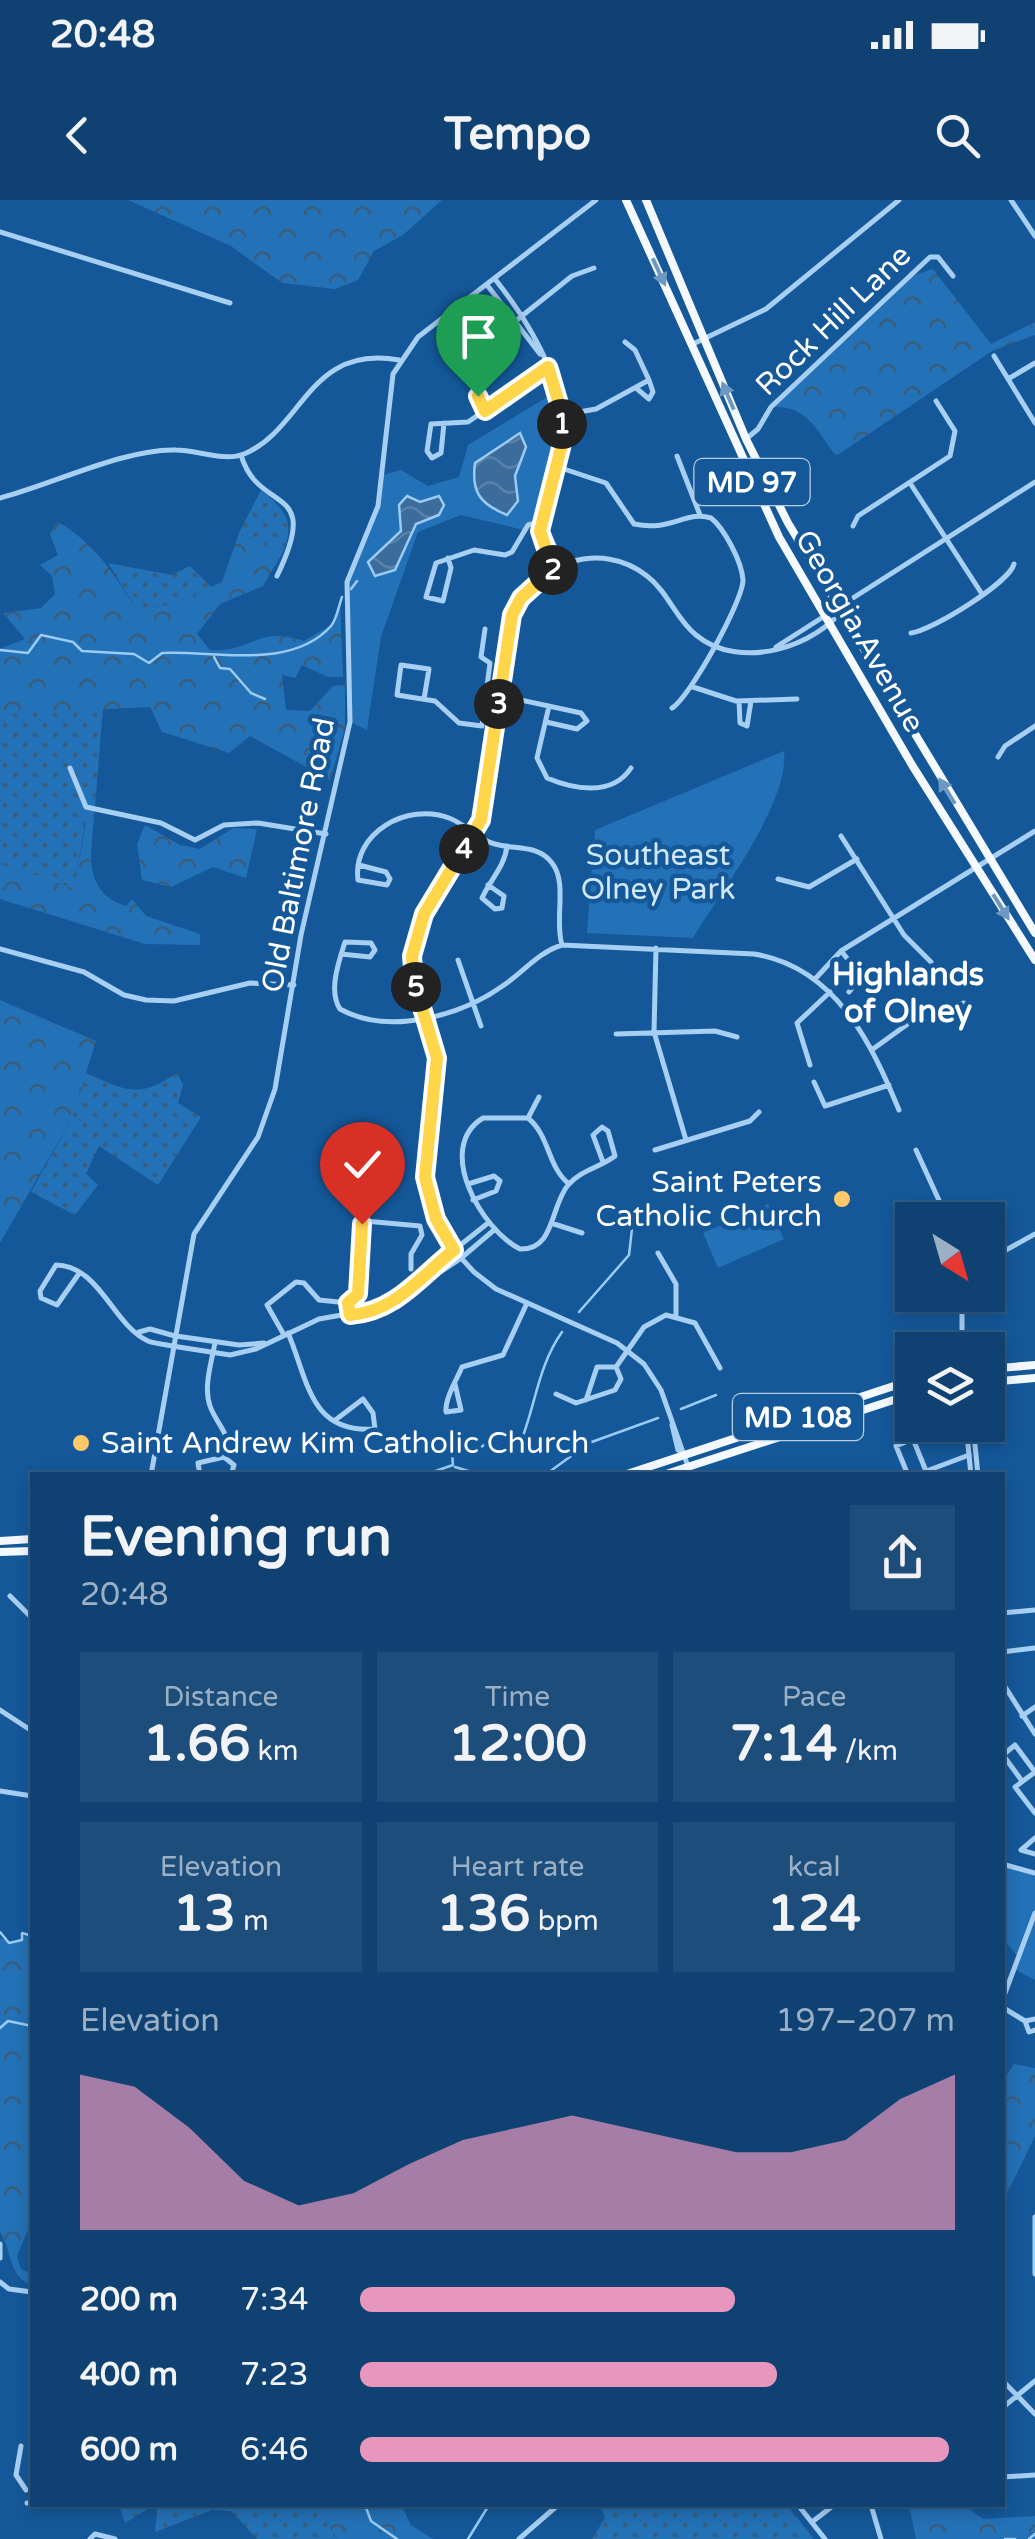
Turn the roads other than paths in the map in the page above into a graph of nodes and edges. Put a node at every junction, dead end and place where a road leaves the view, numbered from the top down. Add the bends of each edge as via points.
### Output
1 (596, 200) edge
2 (626, 200) edge
3 (646, 200) edge
4 (899, 200) edge
5 (1011, 200) edge
6 (0, 234) edge
7 (1035, 236) edge
8 (594, 268) dead end
9 (953, 276) dead end
10 (495, 278) junction
11 (487, 285) junction
12 (230, 303) dead end
13 (523, 314) junction
14 (514, 321) junction
15 (703, 339) junction
16 (625, 342) dead end
17 (692, 344) junction
18 (994, 356) dead end
19 (543, 358) junction
20 (399, 360) junction
21 (1035, 362) edge
22 (548, 367) junction
23 (1008, 379) junction
24 (649, 380) junction
25 (636, 388) junction
26 (936, 401) dead end
27 (485, 411) junction
28 (562, 414) junction
29 (444, 423) junction
30 (1035, 423) edge
31 (746, 439) junction
32 (241, 455) junction
33 (677, 456) dead end
34 (558, 468) junction
35 (1035, 482) edge
36 (910, 483) junction
37 (0, 498) edge
38 (700, 515) junction
39 (543, 521) junction
40 (854, 526) dead end
41 (946, 540) junction
42 (448, 558) junction
43 (563, 564) junction
44 (1014, 564) dead end
45 (553, 569) junction
46 (277, 576) dead end
47 (982, 594) junction
48 (837, 611) junction
49 (824, 619) junction
50 (485, 630) dead end
51 (911, 633) dead end
52 (712, 646) junction
53 (692, 686) junction
54 (487, 693) junction
55 (500, 695) junction
56 (424, 698) junction
57 (797, 699) dead end
58 (740, 701) junction
59 (752, 701) junction
60 (550, 706) junction
61 (672, 708) dead end
62 (546, 722) junction
63 (1035, 726) edge
64 (998, 757) dead end
65 (70, 768) dead end
66 (631, 768) dead end
67 (1035, 831) edge
68 (474, 833) junction
69 (326, 834) junction
70 (841, 836) dead end
71 (506, 846) junction
72 (857, 859) junction
73 (990, 860) junction
74 (360, 865) junction
75 (976, 868) junction
76 (778, 880) dead end
77 (488, 886) junction
78 (893, 918) junction
79 (1035, 933) edge
80 (562, 945) junction
81 (656, 948) junction
82 (0, 949) edge
83 (841, 951) junction
84 (342, 954) junction
85 (458, 960) dead end
86 (1035, 960) edge
87 (932, 962) dead end
88 (815, 979) junction
89 (294, 986) junction
90 (830, 992) junction
91 (849, 992) dead end
92 (472, 1002) junction
93 (964, 1002) dead end
94 (426, 1019) junction
95 (481, 1026) dead end
96 (654, 1032) junction
97 (616, 1034) dead end
98 (737, 1037) dead end
99 (873, 1049) junction
100 (810, 1065) dead end
101 (814, 1082) dead end
102 (889, 1085) junction
103 (539, 1097) dead end
104 (899, 1110) dead end
105 (759, 1112) dead end
106 (528, 1118) junction
107 (686, 1140) junction
108 (654, 1150) dead end
109 (916, 1150) dead end
110 (603, 1162) junction
111 (468, 1184) junction
112 (569, 1184) junction
113 (473, 1200) junction
114 (940, 1202) edge
115 (488, 1223) junction
116 (551, 1223) junction
117 (494, 1230) junction
118 (582, 1233) dead end
119 (1035, 1234) edge
120 (454, 1250) junction
121 (1005, 1251) edge
122 (658, 1253) dead end
123 (460, 1258) junction
124 (411, 1269) dead end
125 (78, 1275) junction
126 (395, 1302) junction
127 (348, 1303) junction
128 (527, 1304) junction
129 (350, 1315) junction
130 (676, 1315) junction
131 (137, 1332) junction
132 (286, 1334) junction
133 (174, 1336) junction
134 (215, 1342) junction
135 (272, 1342) junction
136 (172, 1346) junction
137 (628, 1349) junction
138 (213, 1353) junction
139 (1035, 1365) edge
140 (616, 1367) junction
141 (1005, 1367) edge
142 (720, 1368) dead end
143 (1035, 1378) edge
144 (1005, 1381) edge
145 (454, 1384) junction
146 (895, 1386) edge
147 (556, 1394) dead end
148 (586, 1400) junction
149 (895, 1400) edge
150 (334, 1420) junction
151 (969, 1442) edge
152 (971, 1442) edge
153 (684, 1454) junction
154 (969, 1455) junction
155 (224, 1457) junction
156 (689, 1471) edge
157 (926, 1471) joint
158 (151, 1472) edge
159 (199, 1472) edge
160 (232, 1472) edge
161 (633, 1472) edge
162 (907, 1472) edge
163 (974, 1472) edge
164 (975, 1472) edge
165 (30, 1539) edge
166 (0, 1541) edge
167 (30, 1551) edge
168 (0, 1552) edge
169 (10, 1596) dead end
170 (1035, 1610) edge
171 (1005, 1613) edge
172 (30, 1616) edge
173 (1035, 1648) edge
174 (1005, 1652) edge
175 (1005, 1687) edge
176 (1035, 1708) edge
177 (0, 1710) edge
178 (1022, 1716) junction
179 (30, 1730) edge
180 (1035, 1734) edge
181 (1005, 1752) edge
182 (1005, 1757) edge
183 (1022, 1781) junction
184 (0, 1792) edge
185 (30, 1796) edge
186 (1034, 1810) edge
187 (1035, 1838) edge
188 (1035, 1854) edge
189 (1005, 1865) edge
190 (1035, 1873) edge
191 (1035, 1913) edge
192 (1005, 1996) edge
193 (1005, 2006) edge
194 (1035, 2019) edge
195 (1025, 2021) junction
196 (1035, 2030) edge
197 (1035, 2217) edge
198 (1035, 2233) edge
199 (0, 2244) edge
200 (0, 2258) edge
201 (1035, 2274) edge
202 (0, 2282) edge
203 (30, 2292) edge
204 (1035, 2381) edge
205 (1005, 2383) edge
206 (1018, 2397) junction
207 (1005, 2406) edge
208 (1034, 2410) edge
209 (20, 2446) dead end
210 (1035, 2474) edge
211 (1005, 2477) edge
212 (28, 2497) edge
213 (556, 2507) edge
214 (800, 2507) edge
215 (831, 2507) edge
216 (872, 2507) edge
217 (812, 2522) junction
218 (90, 2539) edge
219 (115, 2539) edge
220 (519, 2539) edge
221 (825, 2539) edge
222 (881, 2539) edge

1 - 10 street
2 -> 17 main road, Georgia Avenue / MD 97
3 - 15 main road, Georgia Avenue / MD 97
4 - 15 street via 777,301
5 - 7 street
6 - 12 street
8 - 13 street via 572,276
9 - 31 street, Rock Hill Lane via 938,257 930,258 771,407
10 - 11 street
10 - 13 street
11 - 14 street
11 - 20 street
13 - 14 street
13 - 19 street
14 - 19 street
14 - 27 street via 476,356 476,388
15 - 17 street
31 -> 15 main road, Georgia Avenue / MD 97
16 - 24 street
17 - 49 main road, Georgia Avenue / MD 97 via 758,495
18 - 23 street
19 - 22 street
20 - 32 street via 373,359 323,376 276,430
20 - 69 street, Old Baltimore Road via 378,506 348,582 350,722
21 - 23 street
22 - 27 street
22 - 28 street
23 - 30 street
24 - 25 street
24 - 25 street via 649,399
25 - 28 street via 596,409
26 - 36 street via 955,432 954,448
27 - 29 street via 468,422
28 - 34 street
29 - 29 street via 430,426 432,458 441,453
31 - 48 main road, Georgia Avenue / MD 97
32 - 37 street via 151,452
32 - 46 street via 250,476 281,498 294,520
33 - 38 street
34 - 38 street via 606,483 634,524 663,528
34 - 39 street
35 - 41 street
36 - 40 street via 858,516
36 - 41 street
38 - 52 street via 719,524 742,578
39 - 42 street via 522,530 505,555 474,550
39 - 43 street
39 - 45 street via 541,538
41 - 47 street
41 - 48 street
42 - 42 street via 436,562 426,597 442,601
43 - 45 street
43 - 52 street via 592,558 634,566
44 - 47 street via 1010,575
45 - 55 street via 512,615
47 - 51 street via 924,632
48 - 49 street
73 -> 48 main road, Georgia Avenue / MD 97
49 - 52 street via 792,644 742,655
49 - 75 main road, Georgia Avenue / MD 97
50 - 54 street
52 - 53 street
53 - 58 street
53 - 61 street
54 - 55 street
54 - 56 street via 482,726 458,723
55 - 60 street
55 - 68 street via 486,802
56 - 56 street via 428,669 401,665 396,695
57 - 59 street
58 - 59 street
58 - 59 street via 740,723 746,726
60 - 62 street
60 - 62 street via 581,713 587,723 577,729
62 - 66 street via 537,758 547,778 591,790
63 - 64 street
65 - 69 street via 86,807 161,823 194,840 224,825 252,823
67 - 73 street
68 - 71 street
68 - 74 street via 440,815 386,825 368,838
68 - 94 street via 415,937 412,972
69 - 89 street, Old Baltimore Road
70 - 72 street
71 - 77 street
71 - 80 street via 540,852 555,866
72 - 76 street via 809,887
72 - 78 street
73 - 75 street
73 - 79 main road, Georgia Avenue
74 - 74 street via 386,872 388,883 361,882
75 - 78 street
75 -> 86 main road, Georgia Avenue / MD 97
77 - 77 street via 483,900 502,908 504,896
78 - 83 street
78 - 87 street
80 - 81 street
80 - 92 street
81 - 88 street via 764,956
81 - 96 street
82 - 89 street via 84,972 146,1000 250,982
83 - 88 street
83 - 91 street via 861,976
84 - 84 street via 370,958 375,950 348,939
84 - 94 street via 334,994 340,1009 399,1022
85 - 92 street
88 - 90 street
89 - 133 street, Old Baltimore Road via 266,1121 194,1234
90 - 99 street
90 - 100 street via 797,1023
92 - 94 street
92 - 95 street
93 - 99 street via 916,1018
94 - 120 street via 437,1073 425,1177 436,1219
96 - 97 street
96 - 98 street
96 - 107 street
99 - 102 street
101 - 102 street via 825,1106
102 - 104 street
103 - 106 street
105 - 107 street via 750,1121
106 - 111 street via 490,1116 472,1126 465,1142
106 - 112 street via 554,1170
107 - 108 street
109 - 114 street
110 - 110 street via 593,1136 602,1127 616,1152
110 - 112 street
111 - 113 street
111 - 113 street via 494,1176 500,1181 496,1190
112 - 116 street
113 - 115 street
115 - 117 street
115 - 120 street
116 - 117 street via 542,1242 527,1250
116 - 118 street
117 - 123 street
119 - 121 street
120 - 123 street
120 - 126 street
122 - 130 street via 676,1284
123 - 126 street
123 - 128 street via 496,1289
124 - 127 street via 420,1226 365,1221 358,1294
125 - 125 street via 56,1265 41,1298 57,1304
125 - 131 street via 97,1286
126 - 129 street
127 - 129 street
127 - 132 street via 319,1300 296,1282 267,1305
128 - 137 street
128 - 145 street via 503,1355 462,1367
129 - 132 street
130 - 137 street via 647,1324
130 - 142 street via 701,1329
131 - 133 street
131 - 136 street
132 - 135 street
132 - 150 street via 310,1397
133 - 134 street
133 - 136 street, Old Baltimore Road
134 - 135 street
134 - 138 street
135 - 138 street via 237,1354
136 - 138 street
136 - 158 street, Old Baltimore Road
137 - 140 street
137 - 153 street via 652,1373
138 - 155 street via 208,1398 227,1434
139 - 141 main road
140 - 148 street via 597,1368
140 - 148 street via 618,1388
143 - 144 main road
145 - 145 street via 445,1407 448,1413 461,1410
146 - 153 main road, MD 108
147 - 148 street
149 - 156 main road, MD 108
150 - 150 street via 350,1428 374,1428 374,1413 363,1399
151 - 154 street
152 - 164 street
153 - 156 street
153 - 161 main road, MD 108
154 - 157 street
154 - 163 street
155 - 159 street via 198,1464
155 - 160 street via 234,1465
157 - 162 street via 913,1439 896,1446
165 - 166 main road
167 - 168 main road
169 - 172 street
170 - 171 street
173 - 174 street
175 - 178 street
176 - 178 street
177 - 179 street
178 - 180 street
181 - 183 street via 1015,1745 1035,1772
182 - 183 street
183 - 186 street via 1015,1787
184 - 185 street
187 - 188 street via 1021,1850
189 - 190 street
191 - 192 street
193 - 195 street
194 - 195 street
195 - 196 street via 1029,2032
197 - 198 street
198 - 201 street
199 - 200 street
202 - 203 street
204 - 206 street
205 - 206 street
206 - 207 street
206 - 208 street
209 - 212 street via 16,2475
210 - 211 street
213 - 220 street
214 - 217 street
215 - 217 street
216 - 222 street
217 - 221 street
218 - 219 street

